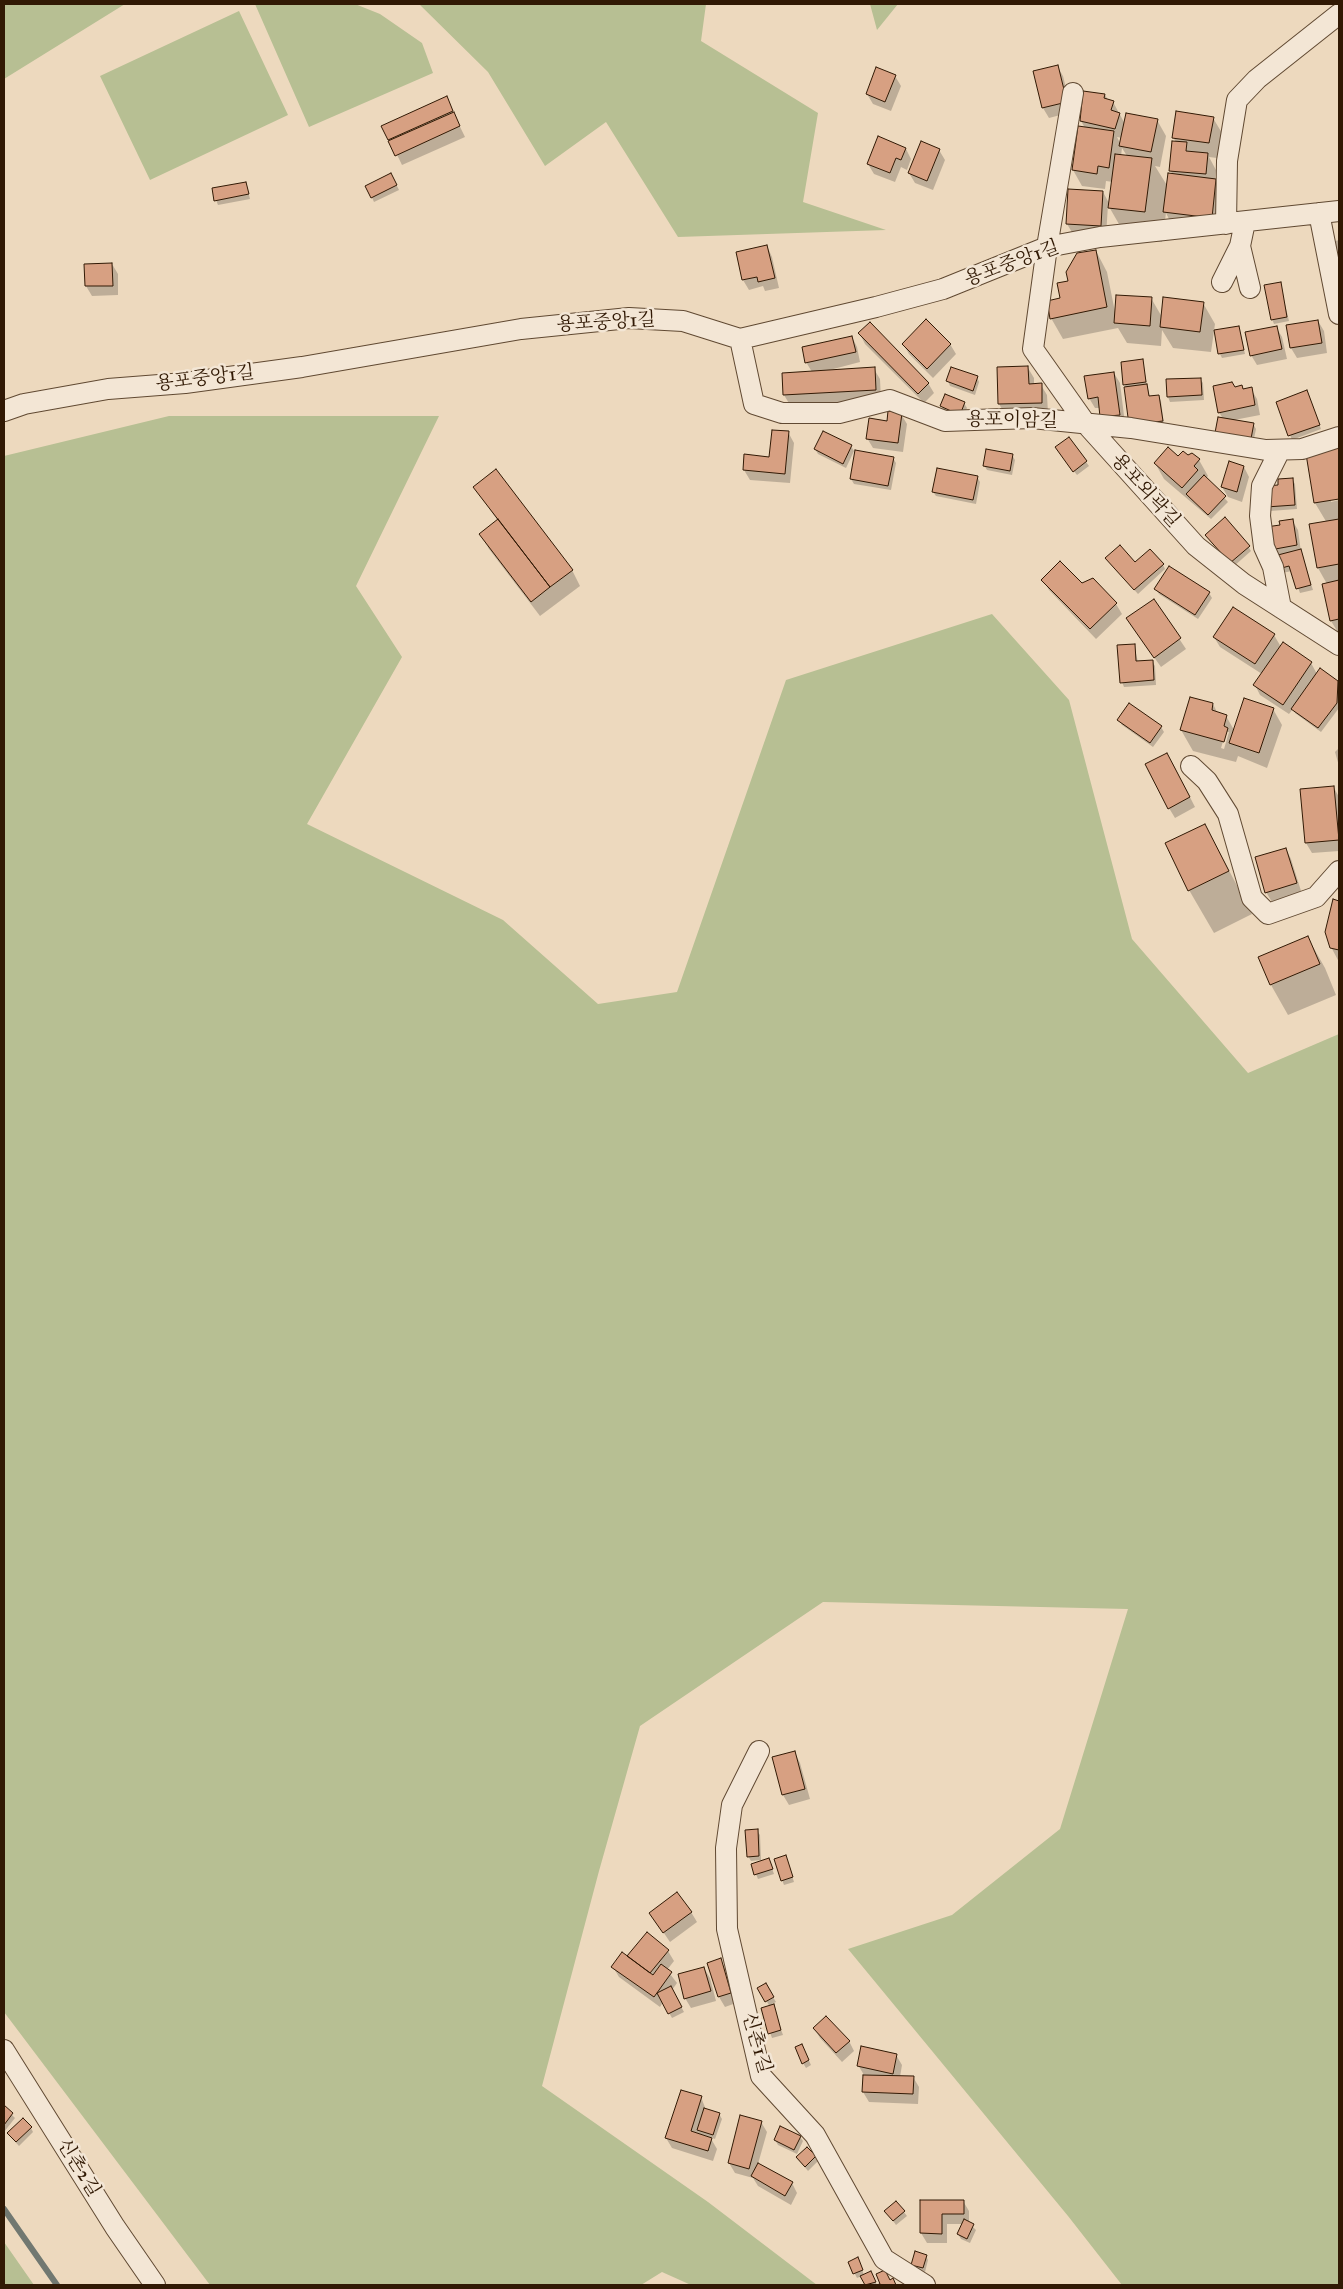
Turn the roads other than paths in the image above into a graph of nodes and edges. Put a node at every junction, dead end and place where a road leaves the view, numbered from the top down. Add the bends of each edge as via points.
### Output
1 (1339, 14) edge
2 (1074, 93) dead end
3 (1339, 211) edge
4 (1318, 214) junction
5 (1236, 223) junction
6 (1240, 246) junction
7 (1047, 247) junction
8 (1222, 282) dead end
9 (1250, 288) dead end
10 (1339, 314) edge
11 (740, 339) junction
12 (4, 411) edge
13 (1086, 424) junction
14 (1339, 437) edge
15 (1280, 450) junction
16 (1281, 608) junction
17 (1339, 645) edge
18 (1191, 766) dead end
19 (1339, 871) edge
20 (759, 1751) dead end
21 (4, 2050) edge
22 (155, 2285) edge
23 (925, 2285) edge

1 - 5 street via 1256,79 1237,100 1227,161
2 - 7 street
3 - 4 street, 용포중앙1길
4 - 5 street, 용포중앙1길
4 - 10 street
5 - 6 street
5 - 7 street, 용포중앙1길 via 1100,237
6 - 8 street
6 - 9 street
7 - 11 street, 용포중앙1길 via 943,289
7 - 13 street, 용포외곽길 via 1033,350
11 - 12 street, 용포중앙1길 via 683,321 629,318 521,329 302,367 185,383 108,389 24,404
11 - 13 street, 용포이암길 via 754,404 782,413 839,413 890,400 945,421 1032,418
13 - 15 street, 용포이암길 via 1131,428 1231,446
13 - 16 street, 용포외곽길 via 1196,546
14 - 15 street, 용포이암길 via 1302,449
15 - 16 street via 1262,486 1260,516 1264,547 1273,567
16 - 17 street, 용포외곽길
18 - 19 street via 1207,781 1228,814 1252,898 1268,914 1316,897
20 - 23 street, 신촌1길 via 732,1805 726,1848 728,1929 761,2076 815,2134 884,2259
21 - 22 street, 신촌2길

